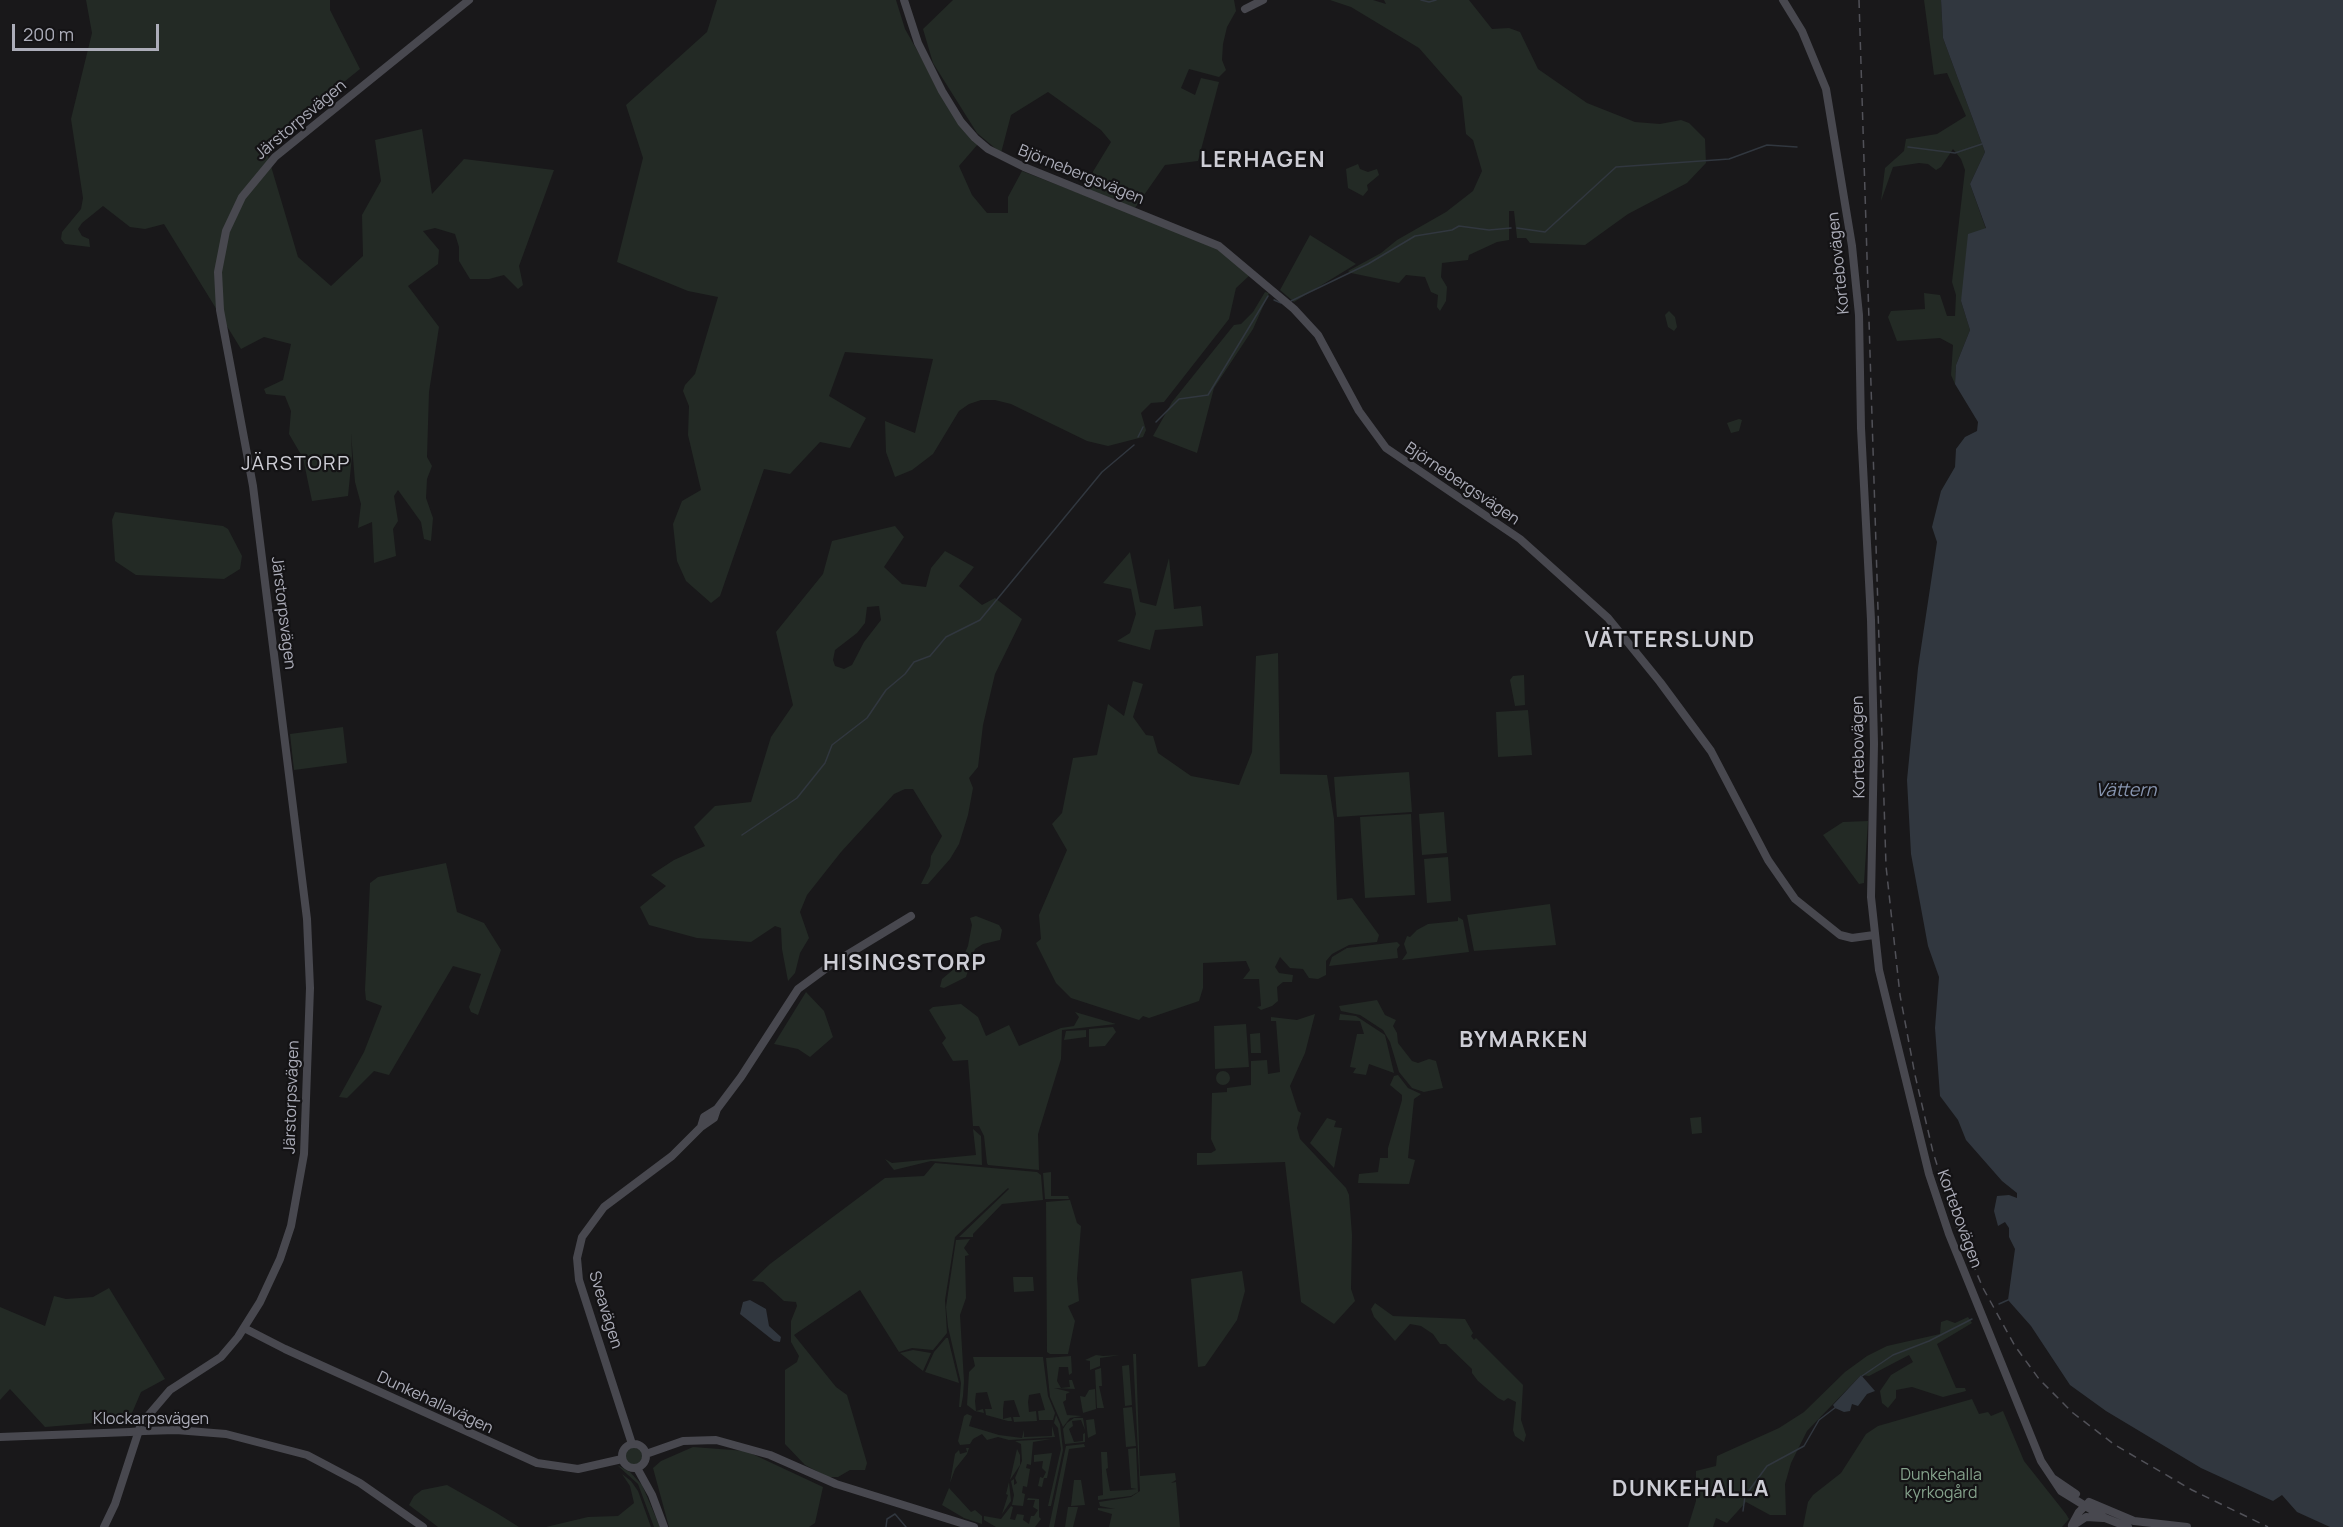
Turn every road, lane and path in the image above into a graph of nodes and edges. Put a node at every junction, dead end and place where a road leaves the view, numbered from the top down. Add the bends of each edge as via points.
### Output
1 (469, 0) edge
2 (904, 0) edge
3 (1263, 0) edge
4 (1783, 0) edge
5 (1245, 9) dead end
6 (911, 916) dead end
7 (1874, 935) junction
8 (244, 1328) junction
9 (0, 1437) edge
10 (632, 1444) junction
11 (646, 1454) junction
12 (622, 1459) junction
13 (637, 1468) junction
14 (2050, 1476) junction
15 (2085, 1505) junction
16 (2105, 1518) junction
17 (2071, 1526) edge
18 (104, 1527) edge
19 (423, 1527) edge
20 (664, 1527) edge
21 (974, 1527) edge
22 (2128, 1527) edge
23 (2187, 1527) edge

1 - 8 street, Järstorpsvägen via 264,168 234,211 221,253 220,310 256,507 304,892 309,962 301,1176 283,1250
2 - 7 street, Björnebergsvägen via 918,43 938,83 975,138 1024,167 1219,246 1294,309 1318,335 1359,411 1386,448 1520,539 1608,618 1711,751 1768,860 1795,899 1840,935
3 - 5 street
4 - 7 street, Kortebovägen via 1802,31 1828,96 1859,315 1874,744
6 - 10 street, Sveavägen via 798,989 710,1123 701,1126 672,1156 604,1207 586,1230 580,1248 579,1280
7 - 14 street, Kortebovägen via 1929,1174 1968,1284
8 - 12 street, Dunkehallavägen via 537,1463 578,1469
8 - 18 street, Järstorpsvägen via 221,1357 170,1390 141,1424
9 - 19 street, Klockarpsvägen, bridge via 176,1430 226,1434 307,1455 360,1483
10 - 11 street via 640,1445
10 - 12 street via 623,1450
11 - 13 street via 645,1462
11 - 21 street via 683,1441 716,1440 770,1455 836,1485
12 - 13 street via 627,1466
13 - 20 street
14 - 15 street, Kortebovägen
14 - 15 street, Kortebovägen via 2061,1491
15 - 16 street, Kortebovägen
15 - 17 street
15 - 23 street, Kortebovägen via 2134,1521
16 - 17 street via 2086,1517
16 - 22 street, Kortebovägen

